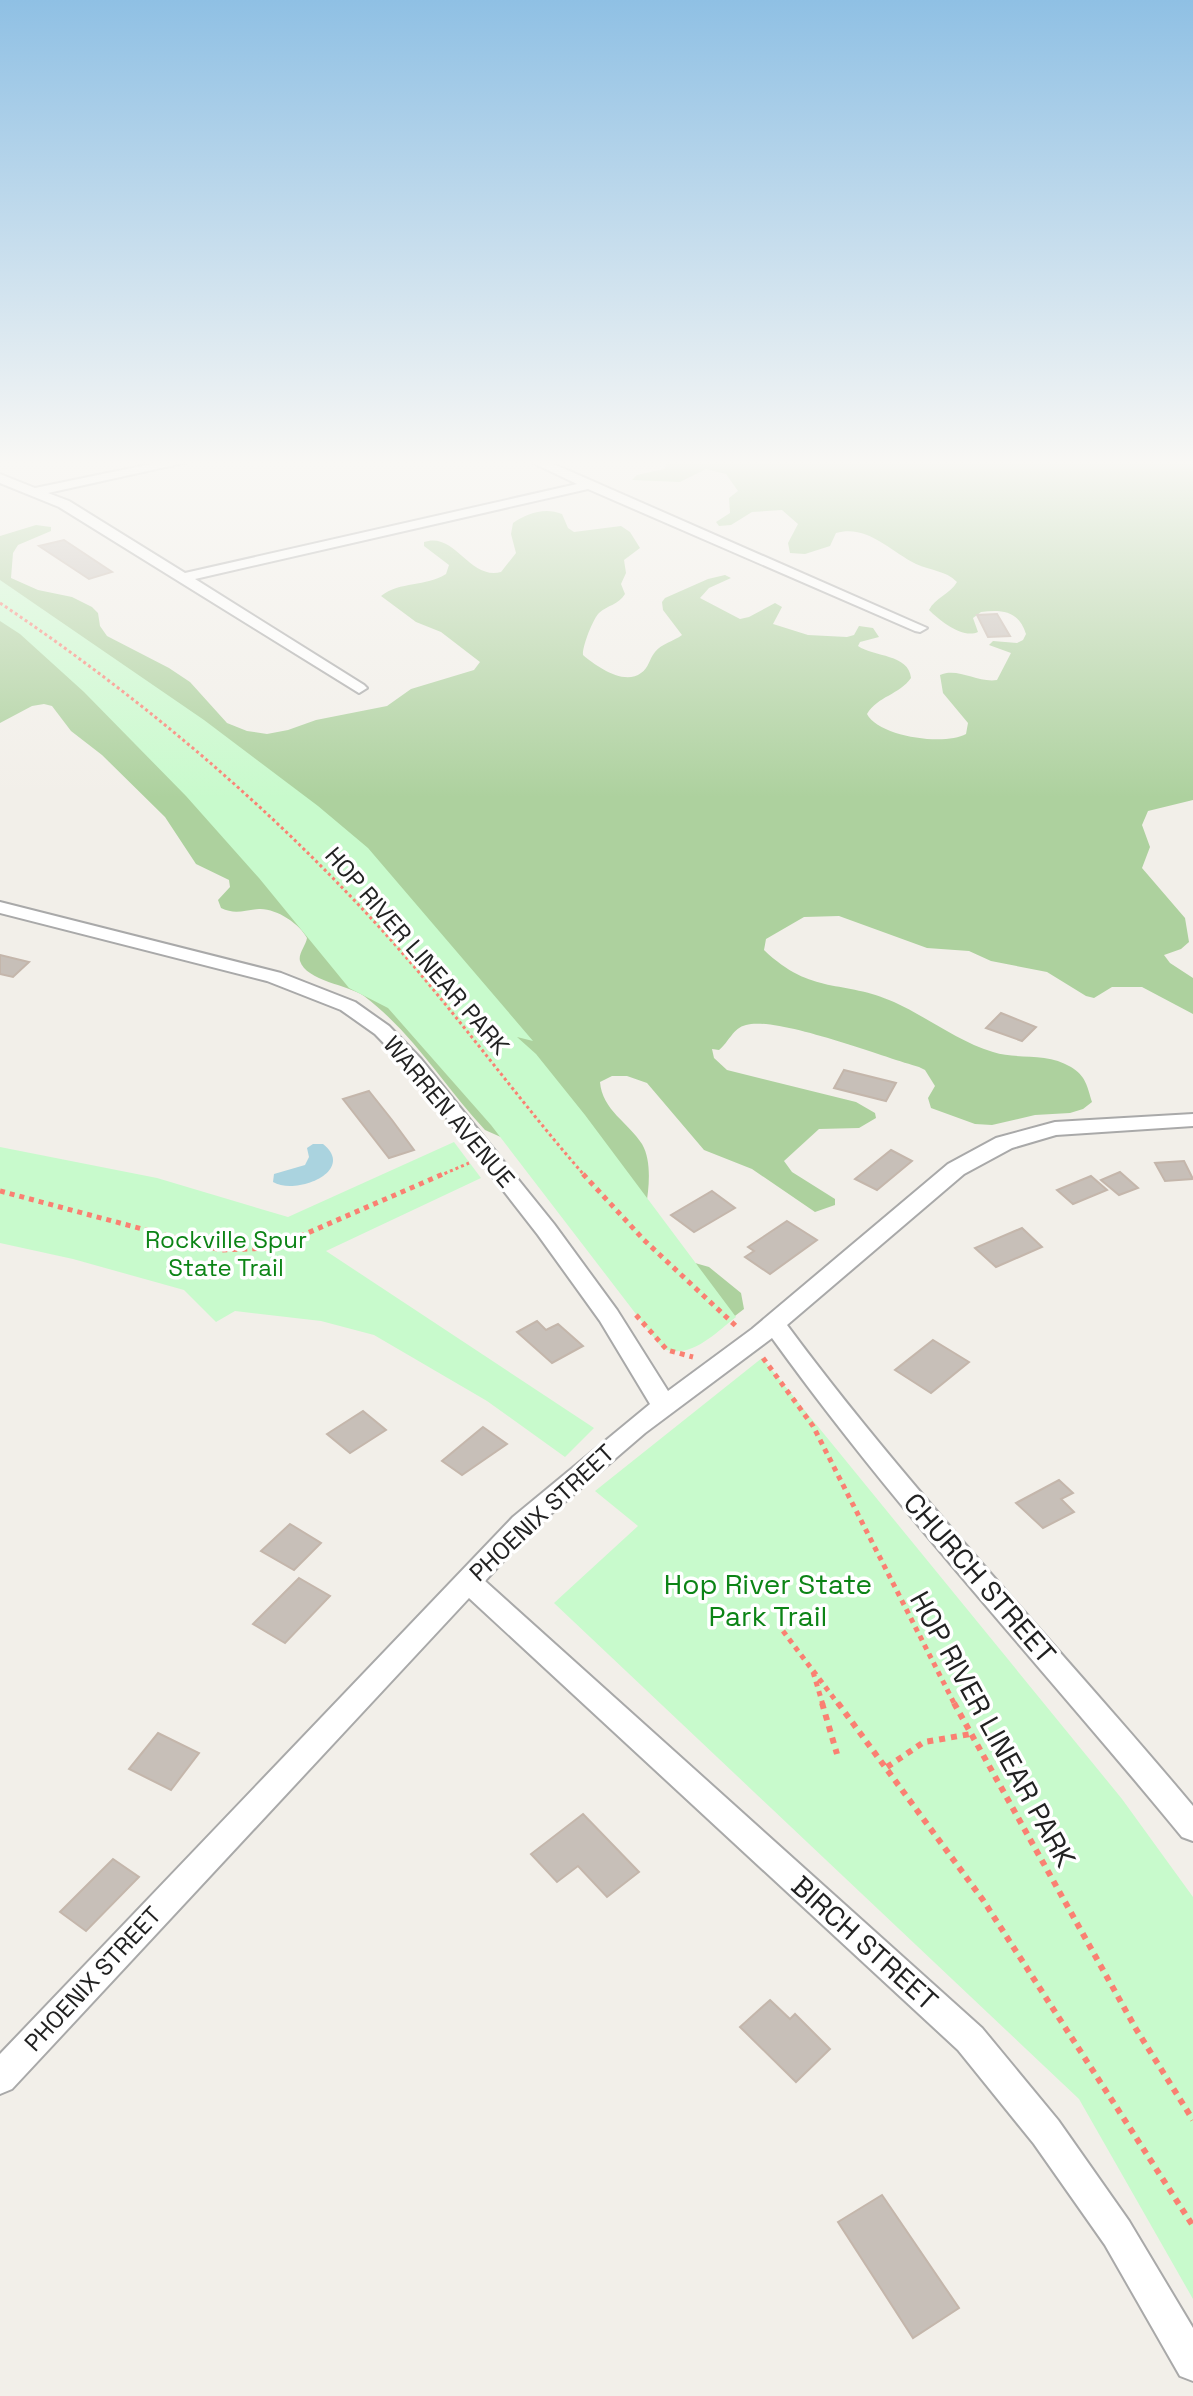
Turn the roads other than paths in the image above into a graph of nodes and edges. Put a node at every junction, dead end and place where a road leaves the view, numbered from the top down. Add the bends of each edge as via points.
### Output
1 (175, 574) edge
2 (200, 574) edge
3 (795, 574) edge
4 (182, 578) junction
5 (920, 628) dead end
6 (359, 688) dead end
7 (0, 907) edge
8 (1193, 1120) edge
9 (774, 1324) junction
10 (664, 1406) junction
11 (468, 1581) junction
12 (1193, 1828) edge
13 (0, 2078) edge
14 (1193, 2363) edge

1 - 4 street
2 - 4 street
3 - 5 street
4 - 6 street
7 - 10 street, WARREN AVENUE via 274,977 348,1006 382,1030 414,1063 596,1296
8 - 9 street, PHOENIX STREET via 1055,1129 1004,1143 956,1169
9 - 10 street, PHOENIX STREET
9 - 12 street, CHURCH STREET via 889,1474
10 - 11 street, PHOENIX STREET via 522,1524
11 - 13 street, PHOENIX STREET
11 - 14 street, BIRCH STREET via 970,2039 1046,2132 1117,2233

